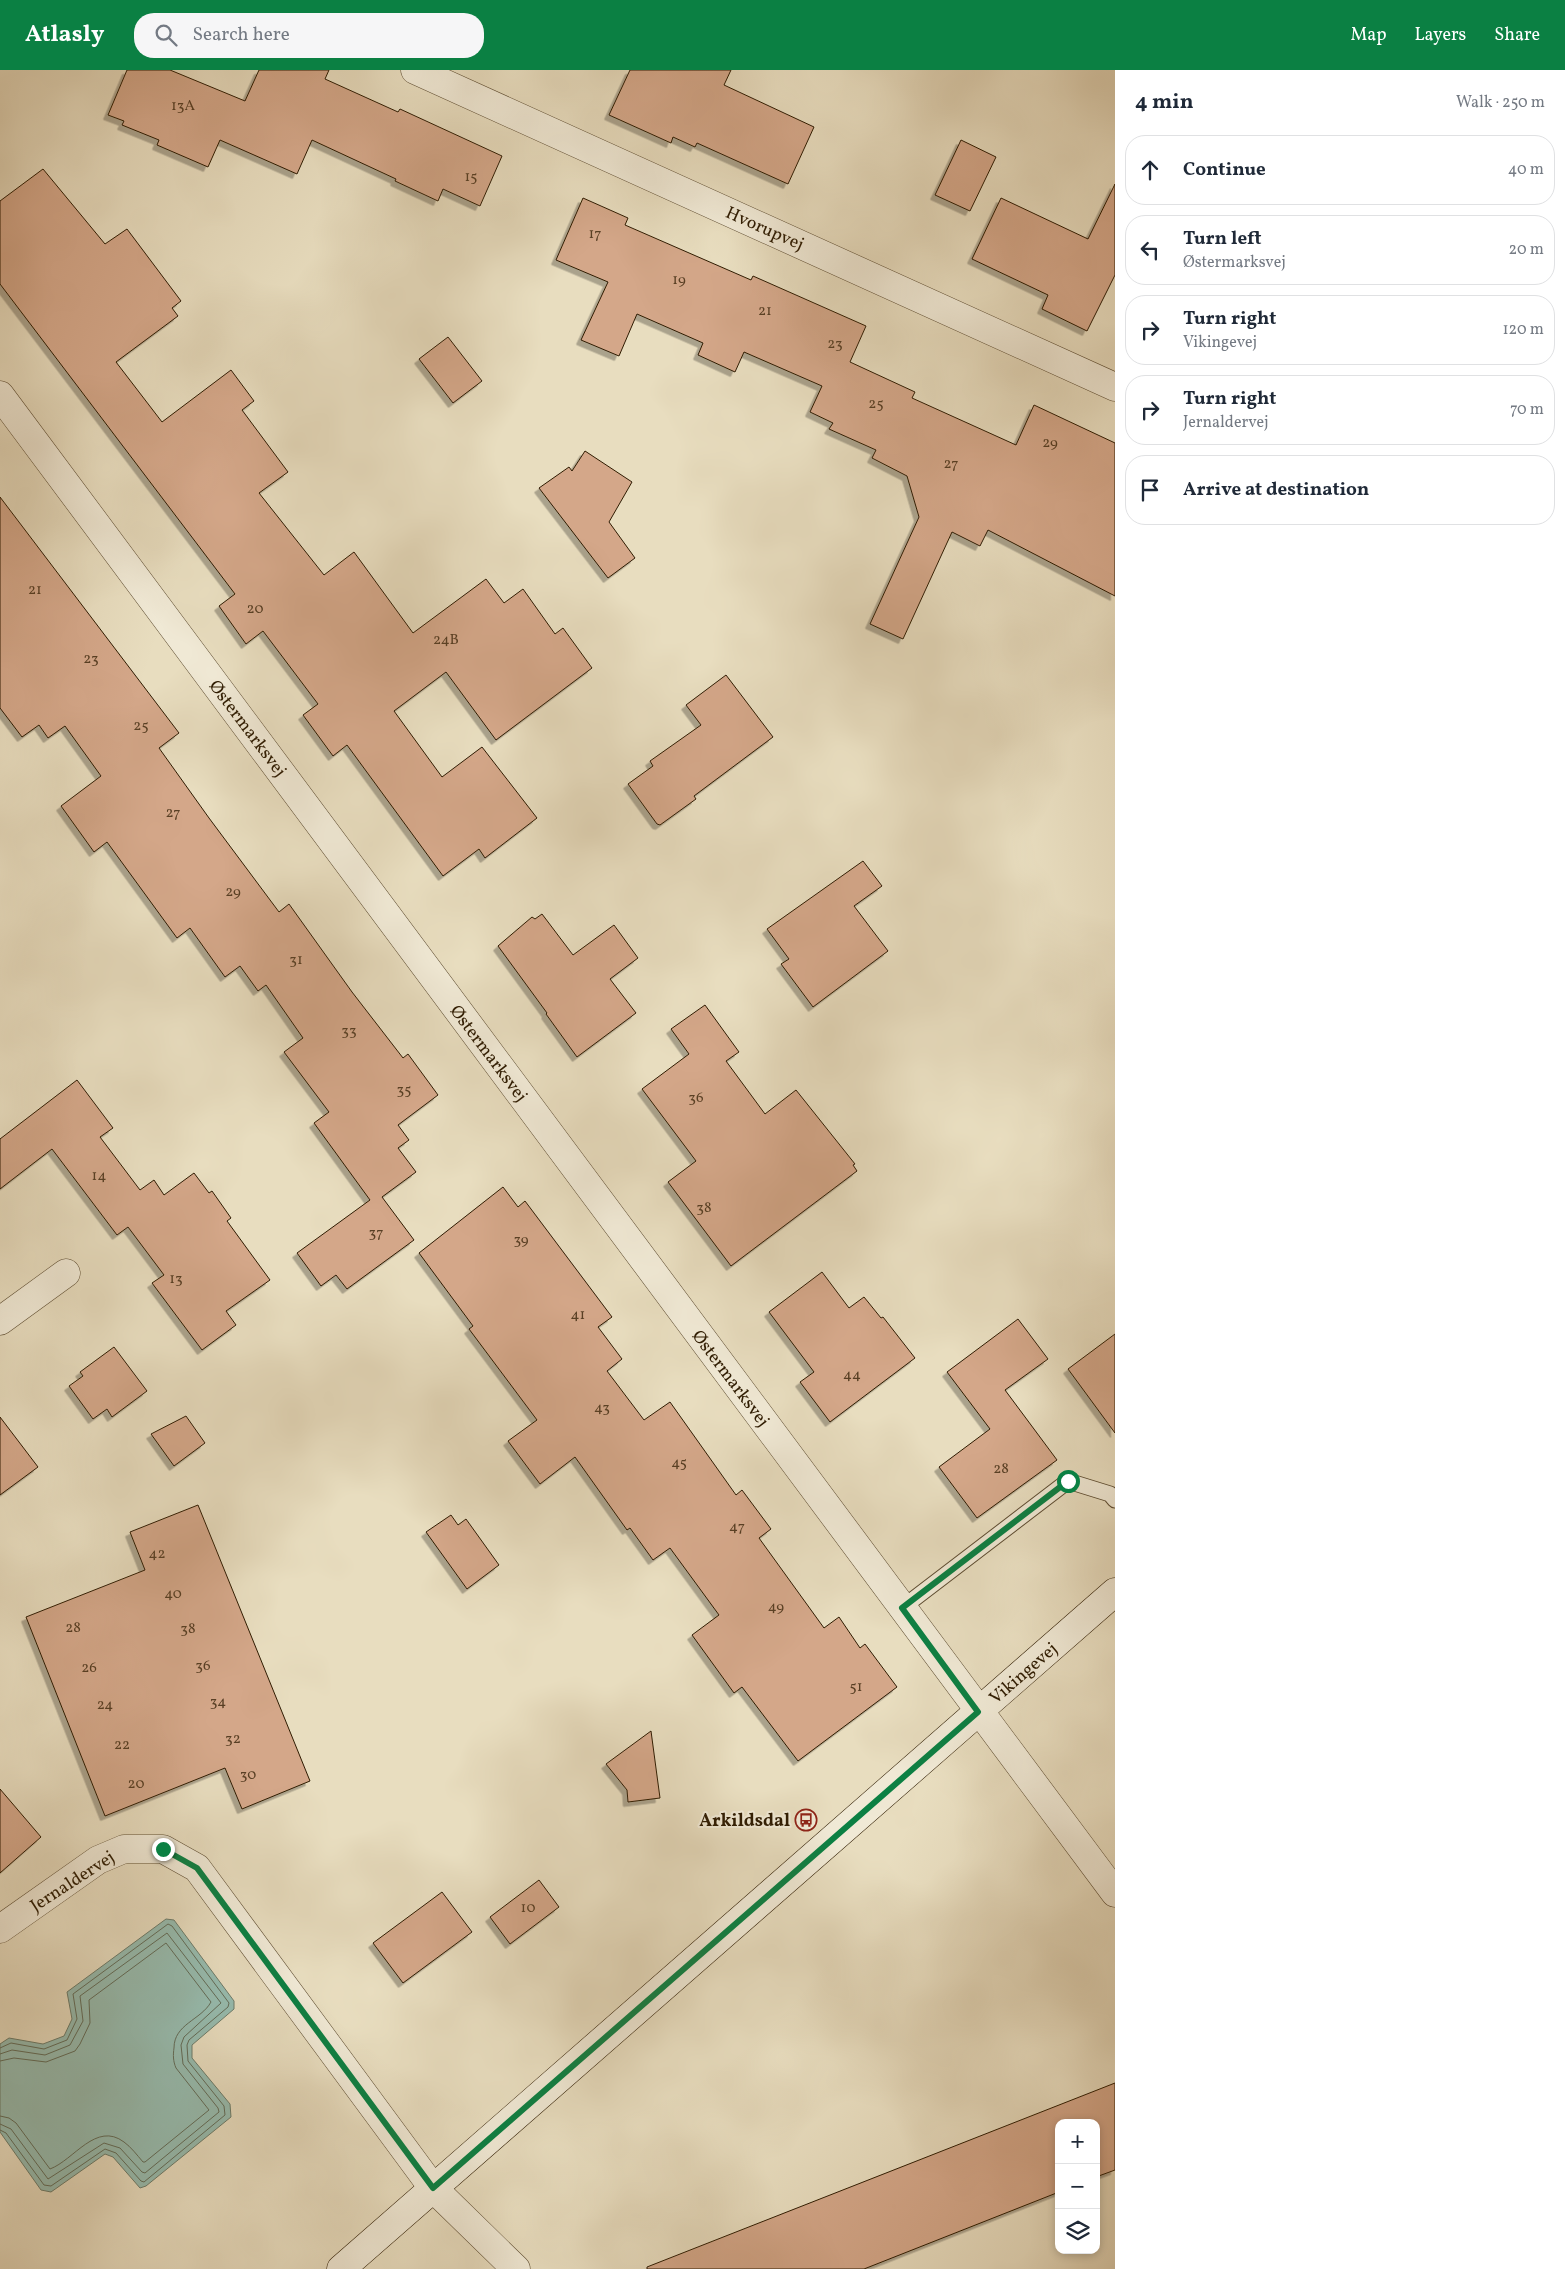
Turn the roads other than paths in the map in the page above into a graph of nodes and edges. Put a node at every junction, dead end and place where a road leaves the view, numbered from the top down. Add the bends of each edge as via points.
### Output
1 (415, 70) edge
2 (1115, 387) edge
3 (0, 395) edge
4 (66, 1273) dead end
5 (0, 1321) edge
6 (1115, 1500) edge
7 (1115, 1592) edge
8 (902, 1608) junction
9 (978, 1712) junction
10 (1115, 1893) edge
11 (0, 1929) edge
12 (433, 2188) junction
13 (341, 2269) edge
14 (516, 2269) edge

1 - 2 street, Hvorupvej
3 - 8 street, Østermarksvej
4 - 5 street
6 - 8 lane via 1110,1494 1068,1481
7 - 9 street, Vikingevej
8 - 9 street, Østermarksvej
9 - 10 street
9 - 12 street, Vikingevej
11 - 12 street, Jernaldervej via 98,1860 124,1849 163,1849 197,1868
12 - 13 street, Vikingevej
12 - 14 street

